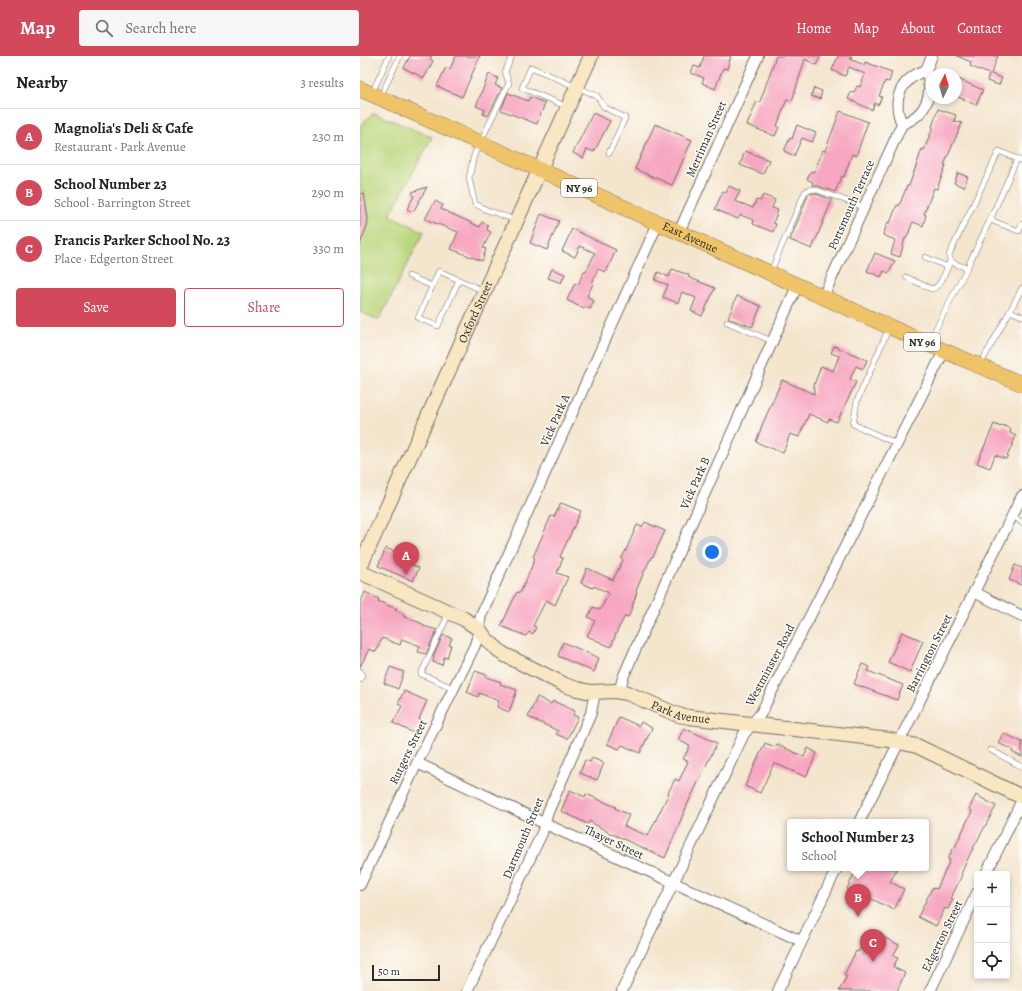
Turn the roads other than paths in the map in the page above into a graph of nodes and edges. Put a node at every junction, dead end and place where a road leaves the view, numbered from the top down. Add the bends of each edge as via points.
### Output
1 (390, 56) edge
2 (400, 56) edge
3 (512, 56) edge
4 (591, 56) edge
5 (758, 56) edge
6 (932, 56) edge
7 (927, 68) edge
8 (926, 70) edge
9 (578, 87) junction
10 (370, 94) edge
11 (926, 102) edge
12 (568, 108) junction
13 (902, 124) junction
14 (480, 144) junction
15 (609, 153) dead end
16 (1019, 160) edge
17 (539, 170) junction
18 (864, 207) junction
19 (516, 220) junction
20 (990, 220) junction
21 (658, 223) junction
22 (1022, 224) edge
23 (679, 232) junction
24 (1020, 232) edge
25 (925, 257) dead end
26 (950, 261) junction
27 (948, 267) junction
28 (967, 268) junction
29 (770, 274) junction
30 (409, 276) dead end
31 (906, 277) dead end
32 (459, 280) junction
33 (432, 286) junction
34 (797, 286) junction
35 (1022, 288) edge
36 (484, 291) junction
37 (824, 297) junction
38 (1010, 311) junction
39 (1022, 316) edge
40 (727, 322) dead end
41 (889, 327) junction
42 (772, 341) junction
43 (928, 344) junction
44 (944, 351) junction
45 (979, 367) junction
46 (1022, 384) edge
47 (898, 445) junction
48 (1022, 497) edge
49 (1013, 515) junction
50 (1022, 523) edge
51 (360, 567) edge
52 (360, 572) edge
53 (974, 592) junction
54 (449, 612) junction
55 (1022, 616) edge
56 (478, 629) junction
57 (360, 671) edge
58 (360, 680) edge
59 (453, 688) junction
60 (619, 691) junction
61 (595, 692) junction
62 (751, 725) junction
63 (898, 741) junction
64 (991, 750) dead end
65 (417, 763) junction
66 (1022, 767) edge
67 (1022, 798) edge
68 (860, 819) edge
69 (545, 824) junction
70 (836, 871) edge
71 (987, 871) edge
72 (672, 883) junction
73 (360, 885) edge
74 (974, 899) edge
75 (801, 941) junction
76 (467, 991) edge
77 (622, 991) edge
78 (778, 991) edge
79 (930, 991) edge

1 - 10 lane
2 - 10 lane
3 - 14 lane via 505,72 509,83
4 - 9 street, Oxford Street
5 - 23 street, Merriman Street
6 - 7 street
8 - 13 street via 915,74 902,88 897,107
9 - 12 street, Oxford Street
9 - 12 lane via 530,67 522,88
9 - 15 lane via 597,96 604,107 625,118
10 - 14 main road, East Avenue / NY 96
11 - 13 street via 919,115
12 - 17 street, Oxford Street
13 - 18 street, Portsmouth Terrace
14 - 17 main road, East Avenue / NY 96
14 - 19 lane via 474,155 469,178 475,204
16 - 20 lane
16 - 26 lane via 999,151 949,255
17 - 19 street, Oxford Street
17 - 21 main road, East Avenue / NY 96
18 - 29 lane via 814,189 805,192
18 - 37 street, Portsmouth Terrace
19 - 36 street, Oxford Street
20 - 24 lane
20 - 28 lane
21 - 23 main road, East Avenue / NY 96
21 - 56 street, Vick Park A via 483,609
22 - 24 lane
23 - 29 main road, East Avenue / NY 96
25 - 27 lane
26 - 27 lane
26 - 28 lane
27 - 31 lane via 939,285 931,289
28 - 43 lane
29 - 34 main road, East Avenue / NY 96
30 - 33 lane
32 - 33 lane via 439,271
32 - 33 lane via 438,326 418,318
32 - 36 lane
34 - 37 main road, East Avenue / NY 96
34 - 42 street, Vick Park B
35 - 38 lane
36 - 51 street, Oxford Street
37 - 41 main road, East Avenue / NY 96
38 - 39 lane
38 - 45 lane
40 - 42 lane
41 - 43 main road, East Avenue / NY 96
41 - 47 lane via 857,401 853,424
42 - 60 street, Vick Park B
43 - 44 main road, East Avenue / NY 96
44 - 45 main road, East Avenue / NY 96
44 - 47 street, Westminster Road
45 - 46 main road, East Avenue / NY 96
47 - 62 street, Westminster Road via 761,713
48 - 49 street, Barrington Street
49 - 50 lane
49 - 53 street, Barrington Street
52 - 54 street, Park Avenue
53 - 55 street
53 - 63 street, Barrington Street
54 - 56 street, Park Avenue
54 - 59 lane via 421,674
56 - 59 street, Rutgers Street via 474,645
56 - 61 street, Park Avenue via 493,646 513,660 571,687
57 - 58 lane
59 - 65 street, Rutgers Street
60 - 61 street, Park Avenue
60 - 62 street, Park Avenue via 684,716
61 - 69 street, Dartmouth Street via 591,713
62 - 63 street, Park Avenue
62 - 72 street, Westminster Road via 744,734
63 - 67 street, Park Avenue via 922,748
63 - 68 street, Barrington Street
64 - 66 lane
65 - 69 street, Thayer Street
65 - 73 street, Rutgers Street
67 - 71 street
69 - 72 street, Thayer Street
69 - 76 street, Dartmouth Street
70 - 75 street
72 - 75 street, Thayer Street
72 - 77 street, Westminster Road
74 - 79 street, Edgerton Street
75 - 78 street

